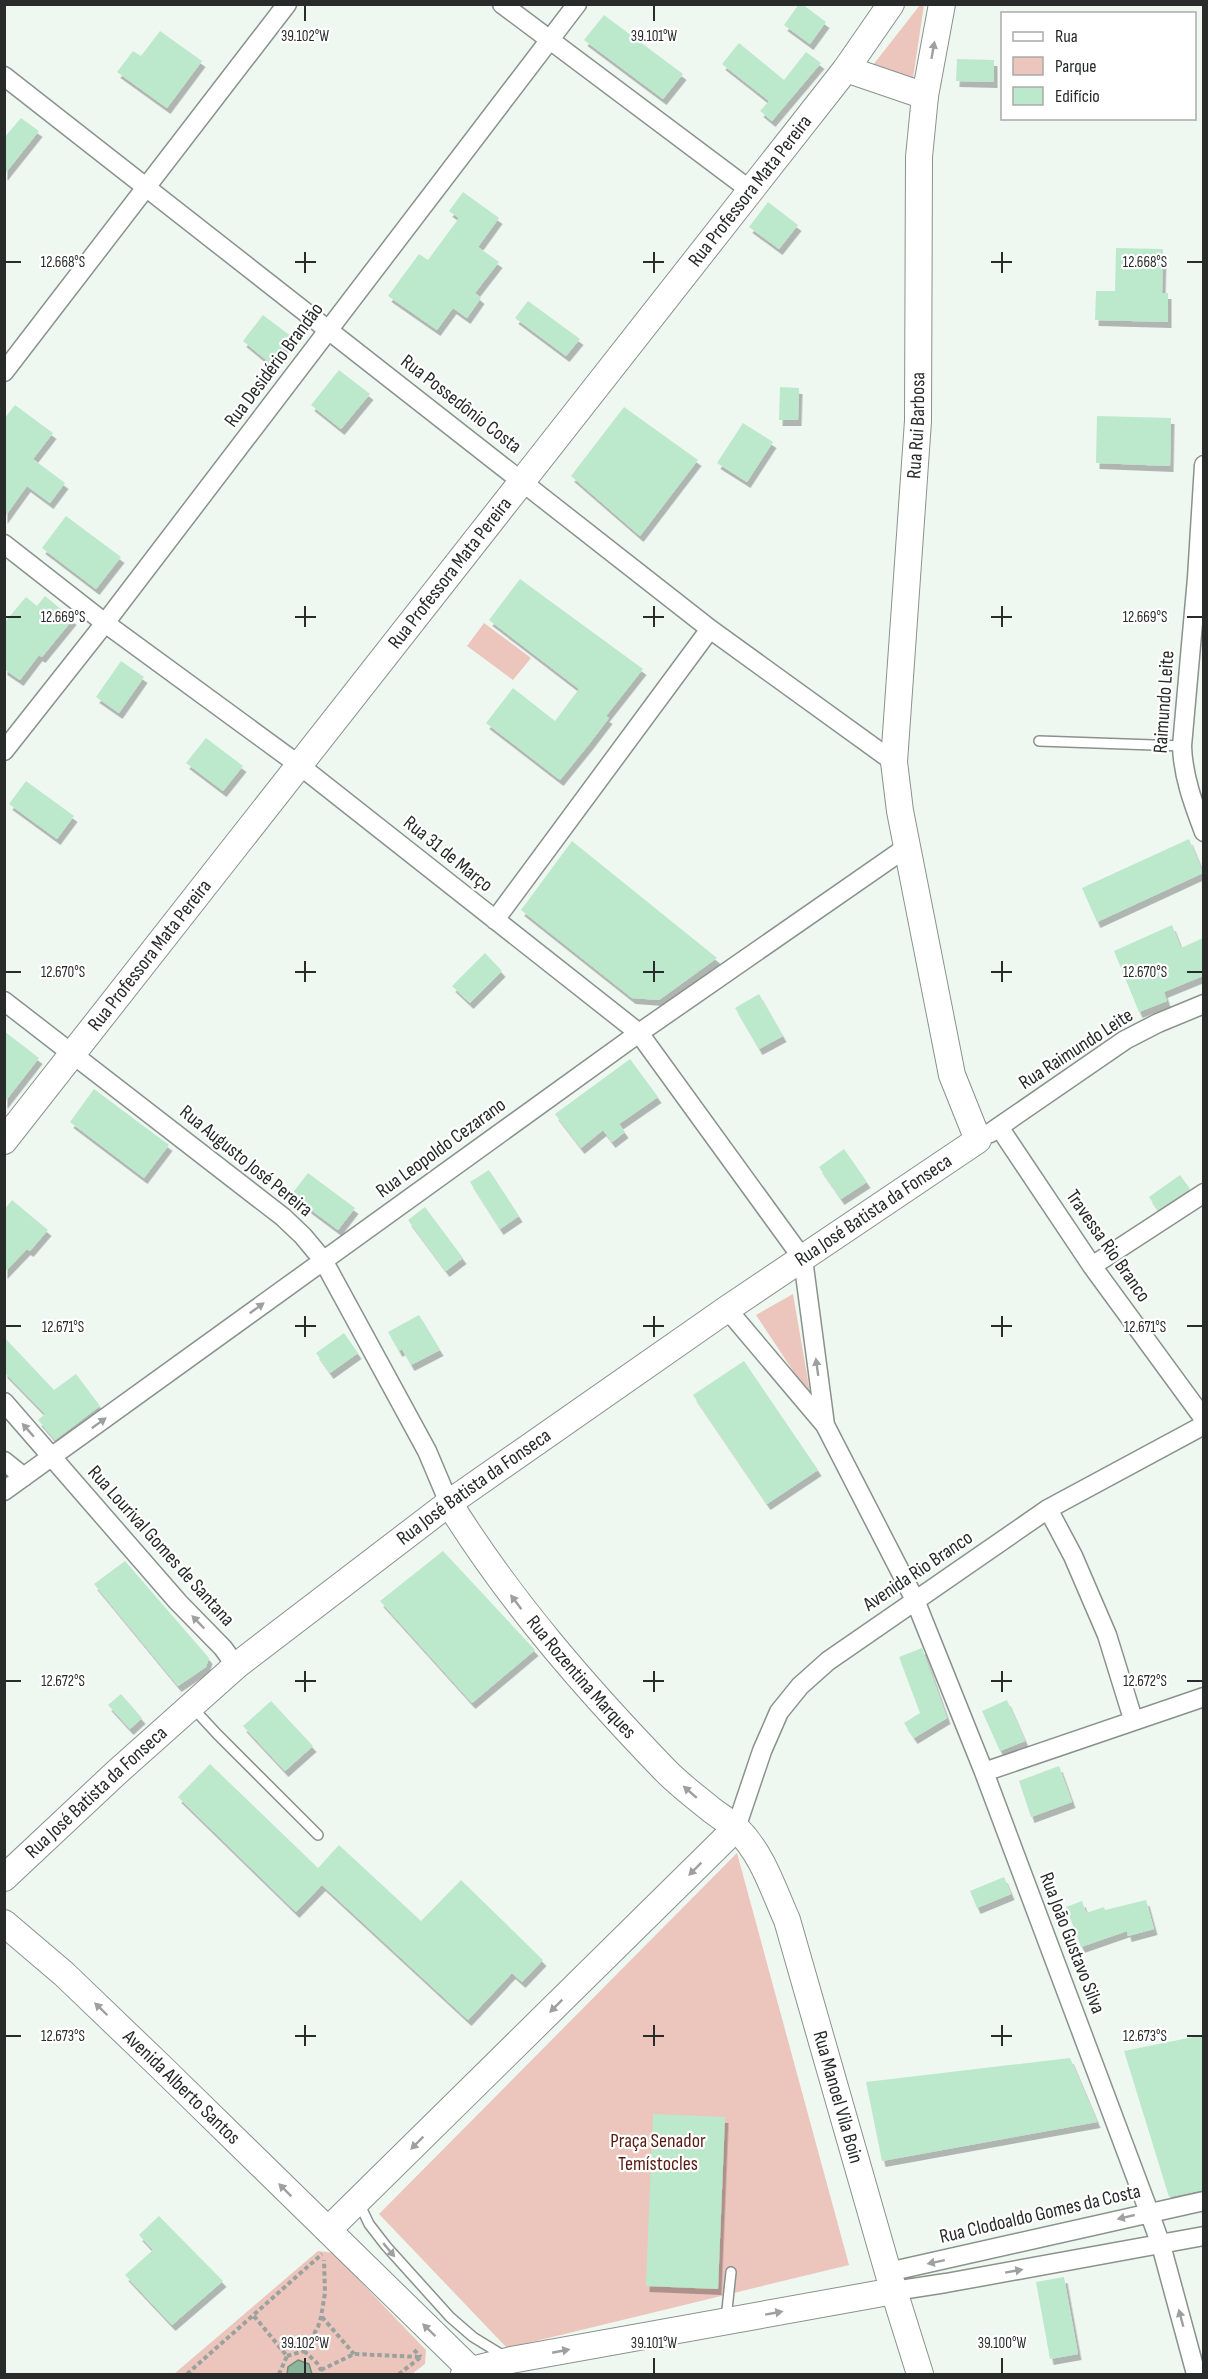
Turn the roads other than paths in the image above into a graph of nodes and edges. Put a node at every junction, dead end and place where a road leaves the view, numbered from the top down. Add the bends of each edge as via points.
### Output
1 (287, 4) edge
2 (502, 4) edge
3 (577, 4) edge
4 (891, 4) edge
5 (942, 4) edge
6 (549, 40) junction
7 (846, 69) junction
8 (4, 76) edge
9 (925, 96) junction
10 (146, 189) junction
11 (750, 190) junction
12 (329, 330) junction
13 (4, 372) edge
14 (1203, 465) edge
15 (523, 481) junction
16 (4, 544) edge
17 (1200, 576) edge
18 (105, 623) junction
19 (710, 629) junction
20 (1040, 741) dead end
21 (1182, 746) junction
22 (4, 752) edge
23 (894, 762) junction
24 (299, 765) junction
25 (1203, 832) edge
26 (907, 847) junction
27 (495, 920) junction
28 (4, 1001) edge
29 (1203, 1004) edge
30 (639, 1033) junction
31 (72, 1053) junction
32 (989, 1133) junction
33 (4, 1141) edge
34 (1203, 1193) edge
35 (803, 1259) junction
36 (323, 1260) junction
37 (1092, 1266) junction
38 (727, 1309) junction
39 (4, 1402) edge
40 (1203, 1419) edge
41 (825, 1425) junction
42 (1203, 1425) edge
43 (52, 1458) junction
44 (4, 1461) edge
45 (24, 1477) junction
46 (4, 1491) edge
47 (449, 1503) junction
48 (1048, 1509) junction
49 (915, 1600) junction
50 (236, 1666) junction
51 (1203, 1696) edge
52 (192, 1706) junction
53 (1133, 1719) junction
54 (984, 1772) junction
55 (736, 1828) junction
56 (318, 1835) dead end
57 (4, 1878) edge
58 (4, 1923) edge
59 (357, 2201) junction
60 (1203, 2201) edge
61 (1149, 2212) junction
62 (327, 2230) junction
63 (1203, 2236) edge
64 (1161, 2245) junction
65 (731, 2272) dead end
66 (891, 2281) junction
67 (726, 2321) junction
68 (523, 2364) edge
69 (467, 2372) edge
70 (920, 2374) edge
71 (1196, 2374) edge

1 - 10 street
2 - 6 street
3 - 6 street, Rua Desidério Brandão
4 - 7 street, Rua Professora Mata Pereira
9 -> 5 street, Rua Rui Barbosa
6 - 11 street
6 - 12 street, Rua Desidério Brandão
7 - 9 street
7 - 11 street, Rua Professora Mata Pereira
8 - 10 street, Rua Possedônio Costa
9 - 23 street, Rua Rui Barbosa via 919,157 918,421
10 - 12 street, Rua Possedônio Costa
10 - 13 street
11 - 15 street, Rua Professora Mata Pereira
12 - 15 street, Rua Possedônio Costa
12 - 18 street, Rua Desidério Brandão
14 - 17 street, Raimundo Leite
15 - 19 street, Rua Possedônio Costa
15 - 24 street, Rua Professora Mata Pereira
16 - 18 street, Rua 31 de Março
17 - 21 street, Raimundo Leite
18 - 22 street, Rua Desidério Brandão
18 - 24 street, Rua 31 de Março
19 - 23 street, Rua Possedônio Costa
19 - 27 street
20 - 21 lane
21 - 25 street, Raimundo Leite via 1183,767
23 - 26 street, Rua Rui Barbosa
24 - 27 street, Rua 31 de Março
24 - 31 street, Rua Professora Mata Pereira
26 - 30 street, Rua Leopoldo Cezarano
26 - 32 street, Rua Rui Barbosa via 952,1075
27 - 30 street, Rua 31 de Março
28 - 31 street, Rua Augusto José Pereira
29 - 32 street, Rua Raimundo Leite via 1125,1041
30 - 35 street, Rua 31 de Março
30 - 36 street, Rua Leopoldo Cezarano
31 - 33 street, Rua Professora Mata Pereira
31 - 36 street, Rua Augusto José Pereira via 283,1217
32 - 35 street, Rua José Batista da Fonseca
32 - 37 street, Travessa Rio Branco
34 - 37 street
35 - 38 street, Rua José Batista da Fonseca
41 -> 35 street
43 -> 36 street, Rua Leopoldo Cezarano
36 - 47 street, Rua Augusto José Pereira via 428,1451
37 - 40 street, Travessa Rio Branco
38 - 41 street
38 - 47 street, Rua José Batista da Fonseca
43 -> 39 street, Rua Lourival Gomes de Santana
41 - 49 street, Rua João Gustavo Silva
42 - 48 street, Avenida Rio Branco
43 - 45 street, Rua Leopoldo Cezarano
50 -> 43 street, Rua Lourival Gomes de Santana
44 - 45 street
45 - 46 street, Rua Leopoldo Cezarano
47 - 50 street, Rua José Batista da Fonseca
55 -> 47 street, Rua Rozentina Marques via 665,1771 563,1659 480,1553
48 - 49 street, Avenida Rio Branco
48 - 53 street via 1107,1635
49 - 54 street, Rua João Gustavo Silva
49 - 55 street, Avenida Rio Branco via 828,1660 779,1712
50 - 52 street, Rua José Batista da Fonseca
51 - 53 street
52 - 56 lane
52 - 57 street, Rua José Batista da Fonseca
53 - 54 street
54 - 61 street, Rua João Gustavo Silva
55 -> 59 street
55 - 66 street, Rua Manoel Vila Boin via 764,1867 787,1920
62 -> 58 street, Avenida Alberto Santos via 64,1974
59 - 62 street
59 -> 68 lane via 386,2246 450,2318 473,2337
60 - 61 street, Rua Clodoaldo Gomes da Costa
61 - 64 street, Rua João Gustavo Silva
61 -> 66 street, Rua Clodoaldo Gomes da Costa
69 -> 62 street
63 - 64 street
66 -> 64 street via 946,2283
71 -> 64 street, Rua João Gustavo Silva
65 - 67 lane
67 -> 66 street
66 - 70 street, Rua Manoel Vila Boin
68 -> 67 street
68 - 69 street

